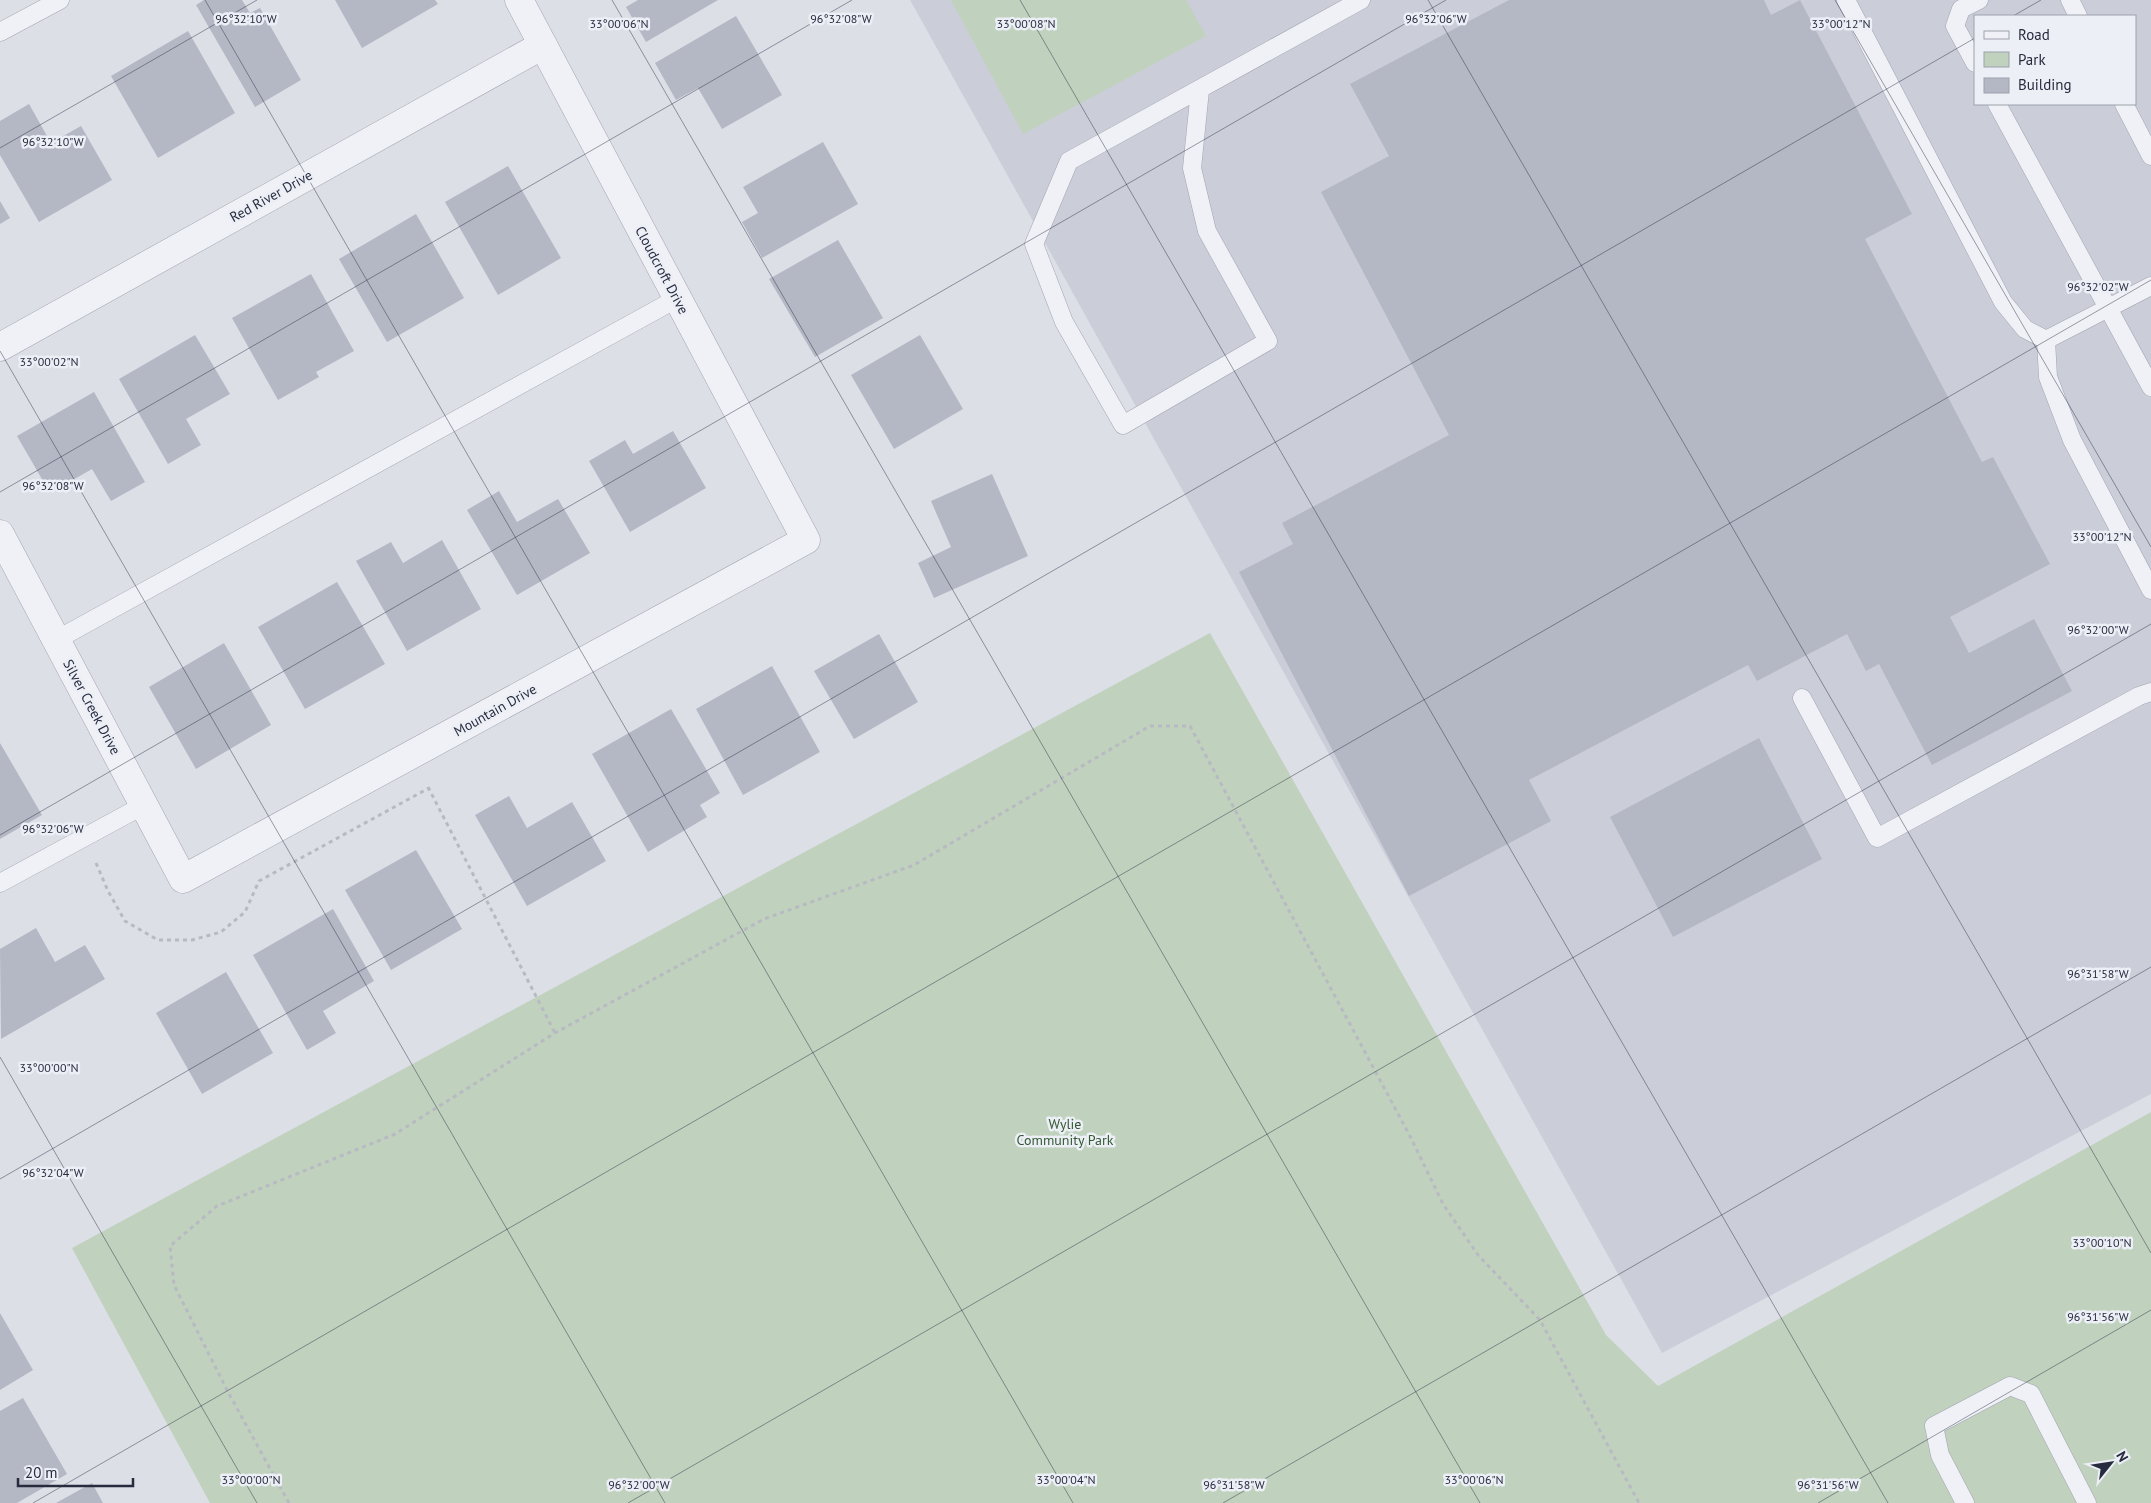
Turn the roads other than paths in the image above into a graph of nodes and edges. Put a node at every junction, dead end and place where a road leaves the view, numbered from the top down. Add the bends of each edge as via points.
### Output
1 (60, 0) edge
2 (519, 0) edge
3 (1361, 0) edge
4 (1846, 0) edge
5 (1979, 0) edge
6 (2070, 0) edge
7 (2078, 15) edge
8 (0, 32) edge
9 (543, 45) junction
10 (1974, 60) edge
11 (1200, 90) junction
12 (1998, 105) edge
13 (2125, 105) edge
14 (2151, 156) edge
15 (2151, 286) edge
16 (678, 298) junction
17 (2109, 308) junction
18 (2046, 340) junction
19 (0, 347) edge
20 (2151, 387) edge
21 (0, 534) edge
22 (806, 540) joint
23 (2151, 590) edge
24 (56, 640) junction
25 (2151, 692) edge
26 (1802, 698) dead end
27 (144, 805) junction
28 (184, 879) joint
29 (0, 883) edge
30 (1965, 1503) edge
31 (2087, 1503) edge

1 - 8 lane
2 - 9 street, Cloudcroft Drive
3 - 11 lane
4 - 18 lane via 2003,302 2025,329
5 - 10 lane via 1961,9 1955,26
6 - 7 lane
9 - 16 street, Cloudcroft Drive
9 - 19 street, Red River Drive
11 - 11 lane via 1192,168 1207,231 1268,341 1123,425 1064,322 1034,244 1069,161
12 - 17 lane
13 - 14 lane
15 - 17 lane
16 - 22 street, Cloudcroft Drive
16 - 24 lane
17 - 18 lane
17 - 20 lane
18 - 23 lane via 2048,377 2072,440
21 - 24 street, Silver Creek Drive
22 - 28 street, Mountain Drive
24 - 27 street, Silver Creek Drive
25 - 26 lane via 1877,838
27 - 28 street, Silver Creek Drive
27 - 29 lane
30 - 31 lane via 1940,1455 1934,1426 2010,1386 2031,1394

